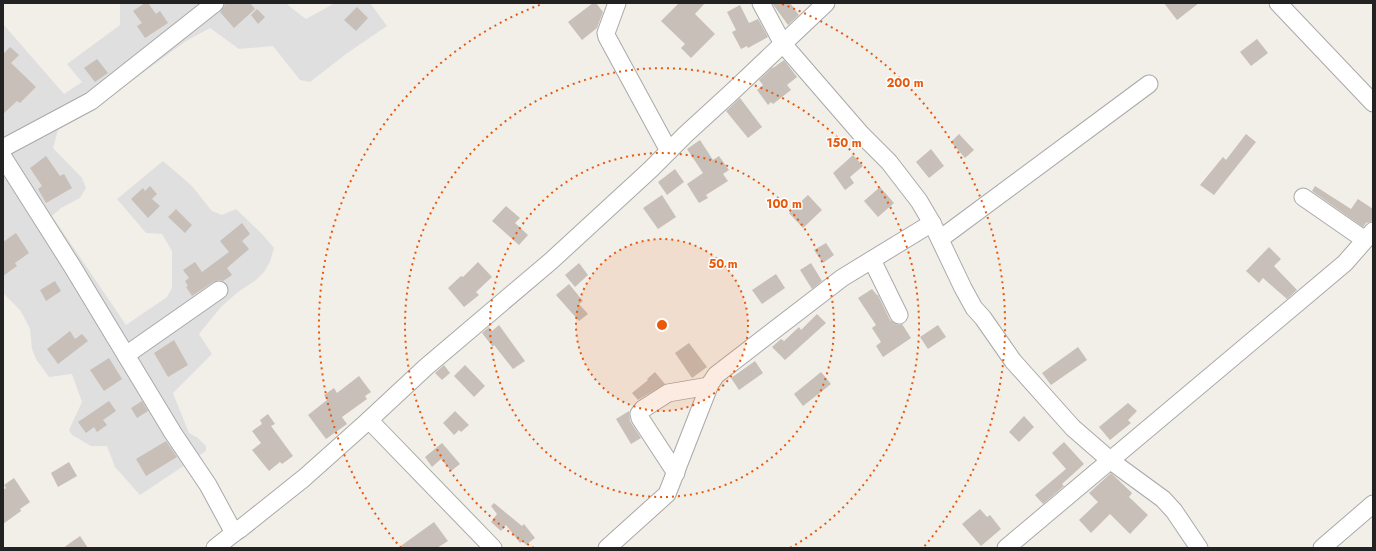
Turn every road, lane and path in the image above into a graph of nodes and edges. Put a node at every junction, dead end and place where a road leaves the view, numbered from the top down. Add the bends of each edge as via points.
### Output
1 (215, 3) edge
2 (617, 3) edge
3 (761, 3) edge
4 (826, 3) edge
5 (1278, 3) edge
6 (782, 44) junction
7 (1149, 84) dead end
8 (1373, 102) edge
9 (3, 148) edge
10 (670, 151) junction
11 (5, 167) edge
12 (1303, 198) dead end
13 (932, 223) junction
14 (1369, 236) edge
15 (940, 238) junction
16 (872, 260) junction
17 (219, 290) dead end
18 (899, 315) dead end
19 (126, 355) junction
20 (709, 386) junction
21 (370, 420) junction
22 (1110, 461) junction
23 (676, 474) junction
24 (1373, 504) edge
25 (234, 533) junction
26 (215, 548) edge
27 (493, 548) edge
28 (606, 548) edge
29 (1006, 548) edge
30 (1199, 548) edge
31 (1322, 548) edge

1 - 9 street via 91,101
2 - 10 street via 607,36
3 - 6 street
4 - 6 street
5 - 8 street
6 - 10 street
6 - 13 street via 888,162 919,201
7 - 15 street
10 - 21 street via 551,262 426,367
11 - 19 street via 72,266
12 - 14 street
13 - 15 street
13 - 16 street
14 - 22 street via 1345,263
15 - 22 street via 974,308 1013,361 1073,428
16 - 18 street
16 - 20 street via 842,278 716,375
17 - 19 street
19 - 25 street via 172,433 208,485
20 - 23 street
20 - 23 street via 668,393 639,414
21 - 25 street via 304,478
21 - 27 street
22 - 29 street
22 - 30 street via 1164,499
23 - 28 street via 667,494
24 - 31 street
25 - 26 street

